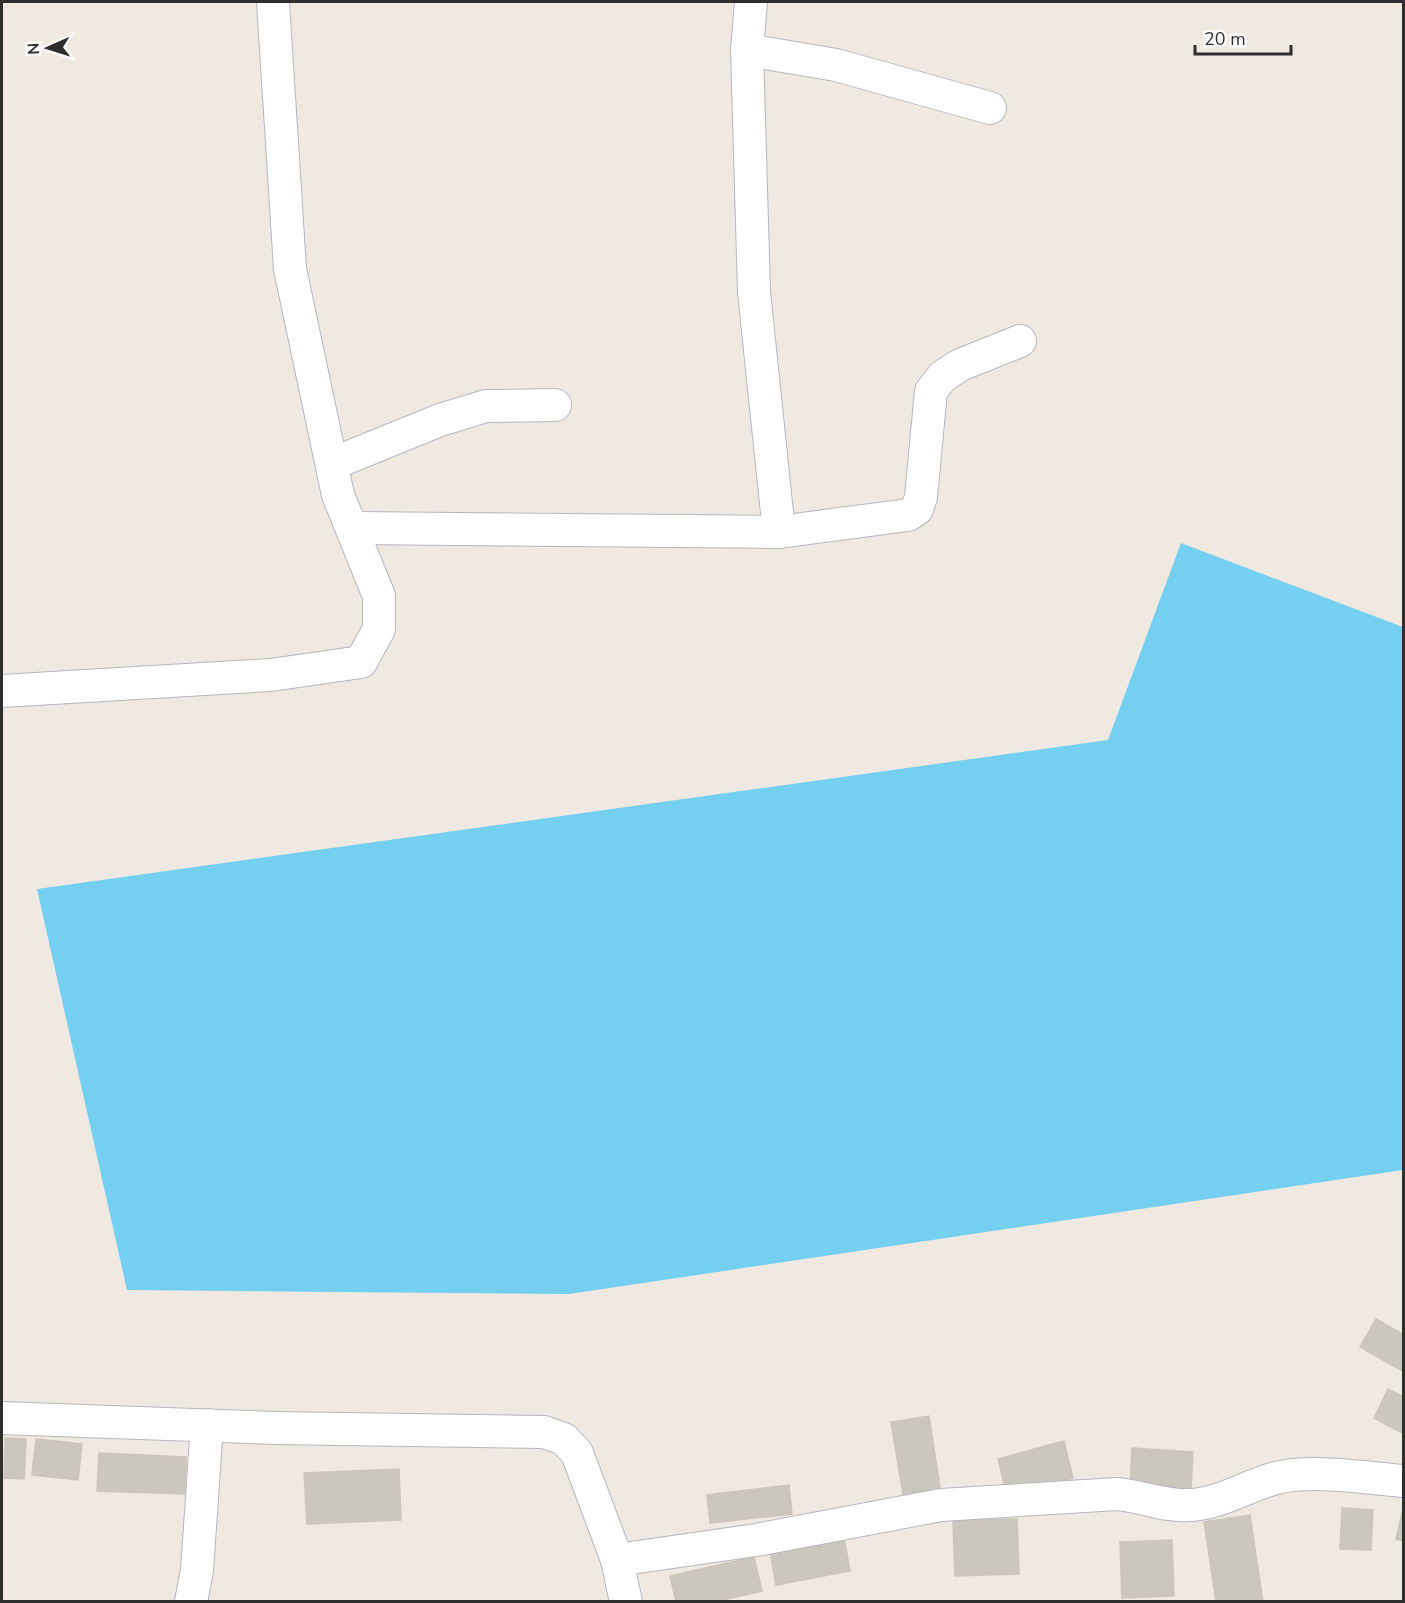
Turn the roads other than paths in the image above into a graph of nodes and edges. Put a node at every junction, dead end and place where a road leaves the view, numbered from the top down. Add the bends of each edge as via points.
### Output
1 (273, 2) edge
2 (751, 2) edge
3 (747, 50) junction
4 (990, 108) dead end
5 (1020, 341) dead end
6 (555, 405) dead end
7 (332, 464) junction
8 (354, 528) junction
9 (779, 532) junction
10 (2, 691) edge
11 (2, 1418) edge
12 (207, 1425) junction
13 (1404, 1481) edge
14 (617, 1560) junction
15 (191, 1602) edge
16 (626, 1602) edge

1 - 7 street via 290,269
2 - 3 street
3 - 4 street via 836,65
3 - 9 street via 754,292
5 - 9 street via 960,365 943,376 931,391 917,509 908,515
6 - 7 street via 486,406 440,420
7 - 8 street via 338,495
8 - 9 street
8 - 10 street via 379,596 379,629 361,662 271,675
11 - 12 street
12 - 14 street via 544,1432 564,1439 577,1453
12 - 15 street via 197,1570
13 - 14 street via 1295,1474 1211,1503 1173,1506 1117,1494 941,1505 756,1540
14 - 16 street

